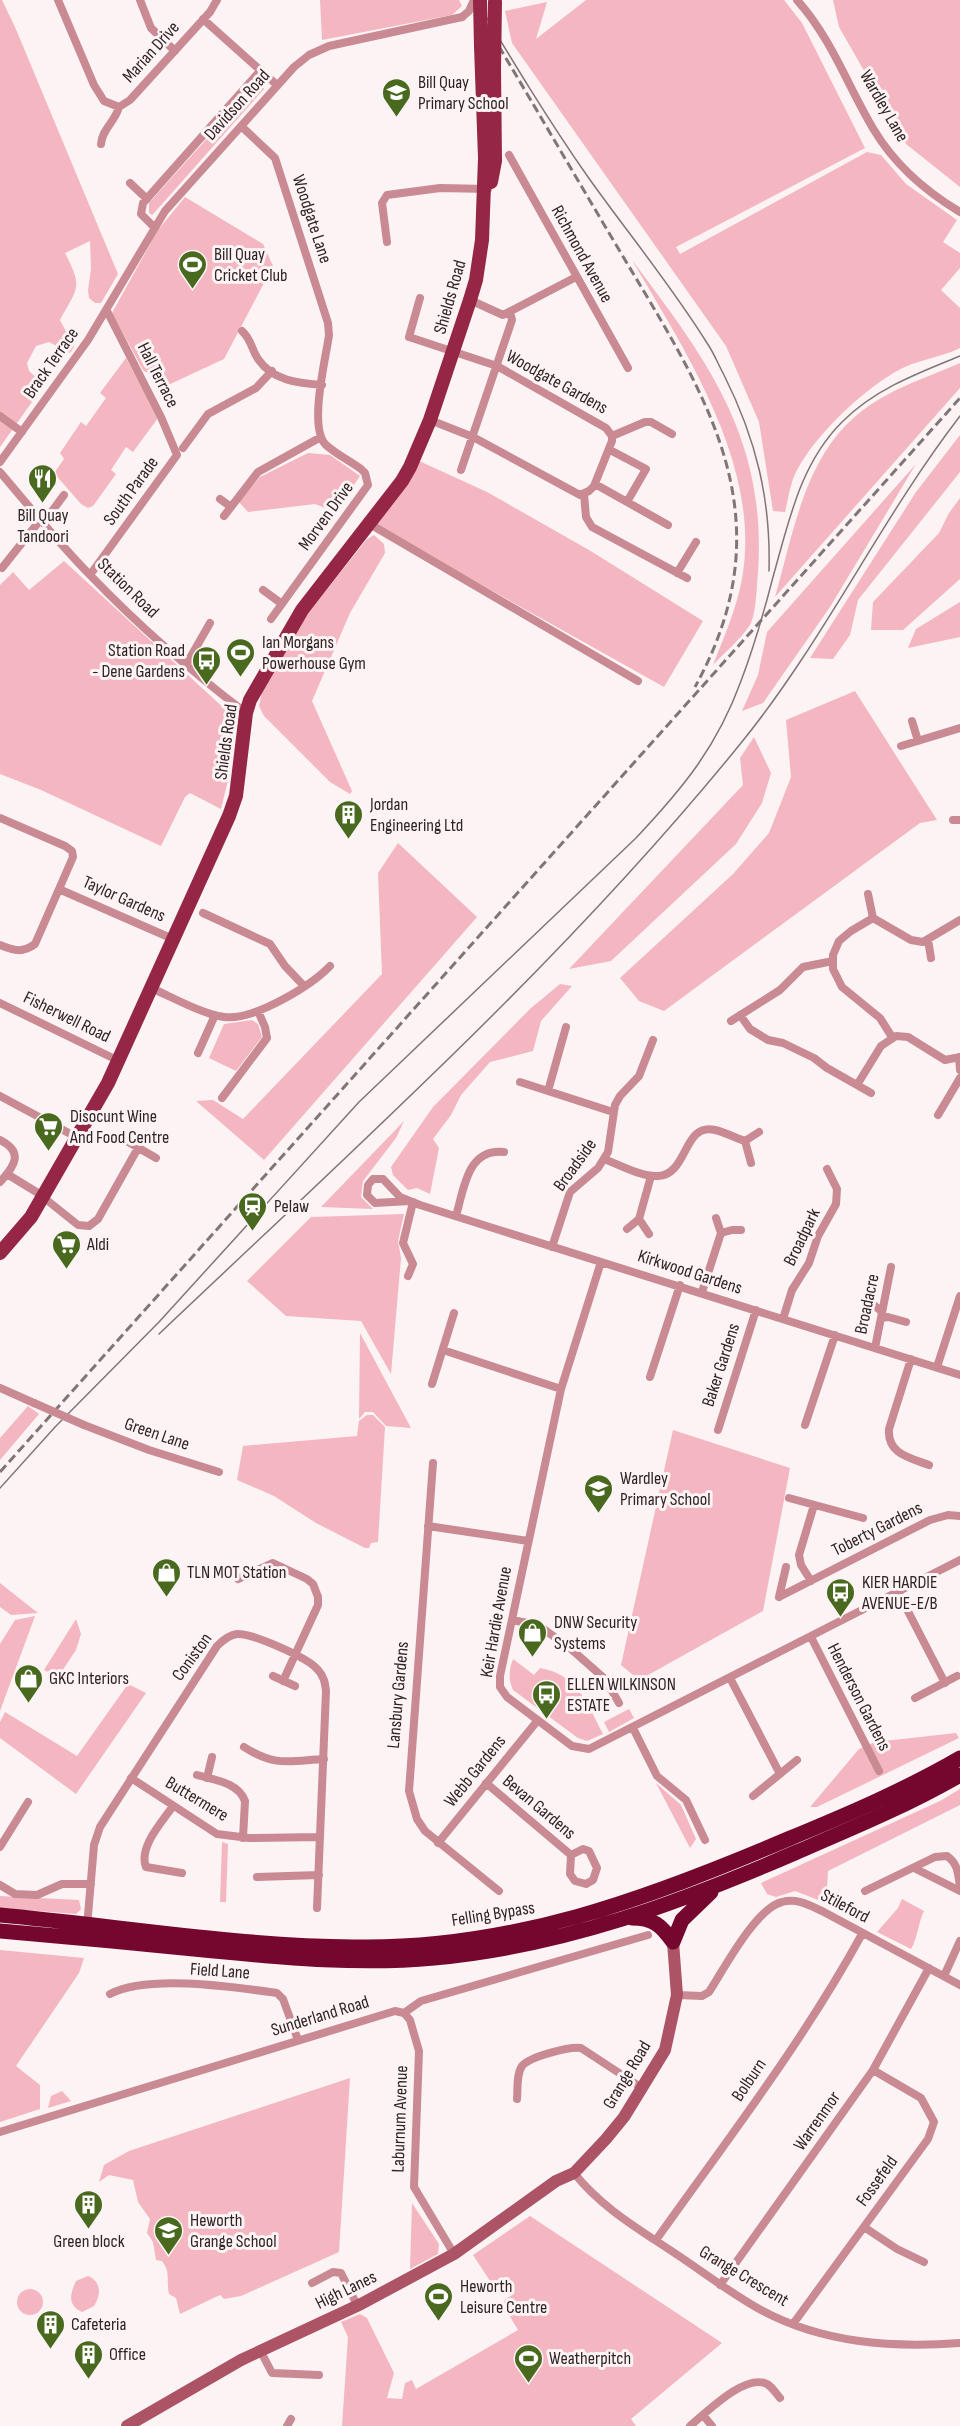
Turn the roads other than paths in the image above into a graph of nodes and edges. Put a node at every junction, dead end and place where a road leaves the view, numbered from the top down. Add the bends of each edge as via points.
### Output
1 (58, 0) edge
2 (140, 0) edge
3 (218, 0) edge
4 (474, 0) edge
5 (480, 0) edge
6 (797, 0) edge
7 (495, 1) edge
8 (203, 20) junction
9 (175, 51) junction
10 (261, 70) junction
11 (277, 85) junction
12 (119, 107) junction
13 (241, 126) junction
14 (101, 144) dead end
15 (509, 155) dead end
16 (490, 159) junction
17 (130, 183) dead end
18 (487, 189) junction
19 (147, 199) junction
20 (960, 212) edge
21 (154, 227) junction
22 (387, 242) dead end
23 (576, 277) junction
24 (420, 298) dead end
25 (470, 300) junction
26 (106, 311) junction
27 (510, 312) junction
28 (242, 331) dead end
29 (453, 352) junction
30 (497, 366) junction
31 (628, 368) dead end
32 (272, 371) junction
33 (322, 385) junction
34 (0, 416) edge
35 (430, 420) junction
36 (22, 432) junction
37 (672, 434) dead end
38 (612, 436) junction
39 (321, 437) junction
40 (473, 437) junction
41 (610, 450) junction
42 (180, 452) junction
43 (0, 462) edge
44 (461, 470) dead end
45 (0, 472) edge
46 (595, 484) junction
47 (584, 494) junction
48 (64, 495) dead end
49 (220, 499) dead end
50 (627, 502) junction
51 (231, 507) junction
52 (224, 516) dead end
53 (42, 521) junction
54 (368, 523) junction
55 (668, 525) dead end
56 (696, 542) dead end
57 (2, 568) dead end
58 (677, 573) junction
59 (90, 575) junction
60 (687, 578) dead end
61 (263, 590) dead end
62 (282, 604) junction
63 (271, 619) dead end
64 (210, 623) dead end
65 (186, 665) junction
66 (638, 681) dead end
67 (246, 713) junction
68 (912, 721) dead end
69 (960, 728) edge
70 (918, 741) junction
71 (900, 746) dead end
72 (0, 818) edge
73 (61, 890) junction
74 (868, 894) dead end
75 (203, 913) dead end
76 (873, 918) junction
77 (960, 920) edge
78 (173, 939) junction
79 (928, 940) junction
80 (0, 945) edge
81 (931, 958) dead end
82 (832, 962) junction
83 (330, 966) dead end
84 (304, 986) junction
85 (151, 987) junction
86 (0, 1003) edge
87 (258, 1011) junction
88 (215, 1015) junction
89 (740, 1015) junction
90 (731, 1021) dead end
91 (566, 1027) dead end
92 (892, 1037) junction
93 (653, 1040) dead end
94 (198, 1053) dead end
95 (959, 1057) edge
96 (119, 1061) junction
97 (960, 1070) edge
98 (960, 1078) edge
99 (520, 1082) dead end
100 (857, 1086) junction
101 (548, 1091) junction
102 (871, 1093) dead end
103 (0, 1096) edge
104 (222, 1098) dead end
105 (613, 1112) junction
106 (938, 1115) dead end
107 (759, 1132) dead end
108 (78, 1138) junction
109 (0, 1140) edge
110 (125, 1140) dead end
111 (745, 1141) junction
112 (138, 1148) junction
113 (504, 1152) dead end
114 (156, 1158) dead end
115 (604, 1159) junction
116 (751, 1163) dead end
117 (827, 1169) dead end
118 (7, 1174) junction
119 (651, 1176) junction
120 (0, 1182) edge
121 (43, 1198) junction
122 (412, 1202) junction
123 (456, 1216) junction
124 (716, 1218) dead end
125 (639, 1219) junction
126 (627, 1229) dead end
127 (741, 1230) dead end
128 (722, 1233) junction
129 (649, 1234) dead end
130 (552, 1247) junction
131 (0, 1252) edge
132 (601, 1262) junction
133 (891, 1267) dead end
134 (408, 1276) dead end
135 (680, 1286) junction
136 (702, 1293) junction
137 (960, 1296) edge
138 (866, 1304) dead end
139 (756, 1310) junction
140 (454, 1313) dead end
141 (881, 1314) junction
142 (783, 1319) junction
143 (906, 1322) dead end
144 (835, 1335) junction
145 (875, 1348) junction
146 (443, 1350) junction
147 (911, 1359) junction
148 (937, 1367) junction
149 (960, 1375) edge
150 (650, 1377) dead end
151 (432, 1384) dead end
152 (0, 1388) edge
153 (561, 1389) junction
154 (805, 1425) dead end
155 (718, 1430) dead end
156 (433, 1463) dead end
157 (929, 1465) dead end
158 (219, 1472) dead end
159 (789, 1498) dead end
160 (814, 1505) junction
161 (960, 1516) edge
162 (862, 1518) dead end
163 (428, 1526) junction
164 (528, 1541) junction
165 (960, 1560) edge
166 (786, 1568) dead end
167 (238, 1579) dead end
168 (811, 1581) junction
169 (898, 1592) junction
170 (512, 1620) junction
171 (811, 1637) junction
172 (296, 1656) junction
173 (273, 1676) dead end
174 (957, 1677) dead end
175 (730, 1678) junction
176 (283, 1681) junction
177 (945, 1683) junction
178 (295, 1686) dead end
179 (915, 1698) dead end
180 (619, 1703) dead end
181 (537, 1720) junction
182 (633, 1728) junction
183 (244, 1747) dead end
184 (212, 1757) dead end
185 (960, 1758) edge
186 (324, 1759) junction
187 (797, 1760) dead end
188 (879, 1772) dead end
189 (780, 1774) junction
190 (197, 1775) dead end
191 (960, 1775) edge
192 (131, 1778) junction
193 (207, 1778) junction
194 (486, 1784) junction
195 (753, 1796) dead end
196 (28, 1802) dead end
197 (173, 1806) junction
198 (320, 1837) junction
199 (243, 1838) junction
200 (705, 1840) dead end
201 (438, 1843) junction
202 (0, 1847) edge
203 (571, 1855) dead end
204 (914, 1868) junction
205 (182, 1873) dead end
206 (319, 1875) junction
207 (257, 1877) dead end
208 (91, 1884) junction
209 (0, 1885) edge
210 (718, 1886) junction
211 (960, 1889) edge
212 (499, 1891) dead end
213 (865, 1891) dead end
214 (318, 1908) dead end
215 (0, 1915) edge
216 (627, 1917) junction
217 (87, 1923) junction
218 (0, 1931) edge
219 (862, 1934) junction
220 (648, 1935) dead end
221 (86, 1939) junction
222 (960, 1941) edge
223 (673, 1942) junction
224 (929, 1968) junction
225 (944, 1976) junction
226 (960, 1985) edge
227 (110, 1994) dead end
228 (677, 1995) junction
229 (404, 2013) junction
230 (298, 2040) junction
231 (873, 2070) junction
232 (642, 2088) junction
233 (517, 2099) dead end
234 (0, 2132) edge
235 (574, 2173) junction
236 (864, 2227) junction
237 (656, 2240) junction
238 (454, 2254) junction
239 (924, 2262) dead end
240 (312, 2283) dead end
241 (720, 2285) junction
242 (357, 2306) junction
243 (793, 2324) junction
244 (960, 2343) edge
245 (260, 2350) junction
246 (319, 2375) dead end
247 (780, 2398) dead end
248 (703, 2415) junction
249 (127, 2426) edge
250 (690, 2426) edge
251 (712, 2426) edge

1 - 12 street, Marian Drive via 94,86 104,101
2 - 9 street via 155,33
3 - 8 street, Marian Drive
4 - 11 street, Davidson Road, bridge via 462,17 340,42 309,55
5 - 16 main road, bridge
6 - 20 street, Wardley Lane via 830,45 868,120 887,148 919,183
7 - 16 main road, bridge
8 - 9 street, Marian Drive
8 - 10 street
9 - 12 street, Marian Drive
10 - 11 street
10 - 19 street
11 - 13 street, Davidson Road
12 - 14 street via 116,119 102,134
13 - 21 street, Davidson Road
13 - 33 street, Woodgate Lane via 276,158 328,323
15 - 23 street, Richmond Avenue
16 - 18 main road, Shields Road
17 - 19 street
18 - 22 street via 440,188 387,195 382,203
18 - 25 main road, Shields Road
19 - 21 street via 141,214
21 - 26 street, Davidson Road
23 - 27 street
23 - 31 street, Richmond Avenue
24 - 29 street, Woodgate Gardens via 409,336
25 - 27 street via 503,315
25 - 29 main road, Shields Road
26 - 36 street, Brack Terrace
26 - 42 street, Hall Terrace
27 - 30 street via 512,320
28 - 32 street via 258,359
29 - 30 street, Woodgate Gardens
29 - 35 main road, Shields Road
30 - 38 street, Woodgate Gardens via 606,428
30 - 40 street
32 - 33 street via 287,381
32 - 42 street, South Parade via 260,385 208,414
33 - 39 street via 317,416
34 - 36 street
35 - 40 street
35 - 54 main road, Shields Road via 406,474
36 - 43 street, Brack Terrace
37 - 38 street via 645,422
38 - 41 street, Woodgate Gardens
39 - 51 street via 258,472
39 - 62 street, Morven Drive via 326,445 361,469 368,485
40 - 44 street
40 - 47 street via 576,494
41 - 46 street, Woodgate Gardens
41 - 50 street via 646,469
42 - 59 street, South Parade
45 - 53 street, Station Road
46 - 47 street, Woodgate Gardens
46 - 50 street
47 - 58 street via 586,518 592,527
48 - 53 street
49 - 51 street
50 - 55 street
51 - 52 street
53 - 57 street
53 - 59 street, Station Road
54 - 66 street
54 - 67 main road, Shields Road via 302,609 265,671
56 - 58 street
58 - 60 street
59 - 65 street, Station Road
61 - 62 street
62 - 63 street, Morven Drive
64 - 65 street
65 - 67 street, Station Road
67 - 78 main road, Shields Road via 236,796
68 - 70 street
69 - 70 street
70 - 71 street
72 - 73 street, Taylor Gardens via 72,851 73,863
73 - 78 street, Taylor Gardens
73 - 80 street, Taylor Gardens via 35,944 16,951
74 - 76 street
75 - 84 street via 270,944
76 - 79 street via 911,940
76 - 82 street via 844,935
77 - 79 street
78 - 85 main road, Shields Road
79 - 81 street
82 - 89 street via 803,967 780,990
82 - 92 street via 837,981 875,1013
83 - 84 street
84 - 87 street
85 - 88 street
85 - 96 main road, Shields Road
86 - 96 street, Fisherwell Road
87 - 88 street via 232,1018
87 - 104 street via 267,1038
88 - 94 street
89 - 90 street
89 - 100 street via 750,1029 768,1040 814,1058
91 - 101 street
92 - 95 street via 908,1037 945,1060
92 - 100 street via 881,1046
93 - 105 street, Broadside via 639,1076 620,1096
95 - 97 street
96 - 108 main road, Shields Road
98 - 106 street
99 - 101 street
100 - 102 street
101 - 105 street
103 - 108 street
105 - 115 street, Broadside via 610,1145
107 - 111 street
108 - 121 main road, Shields Road
109 - 118 street via 12,1147 15,1156
110 - 112 street
111 - 116 street
111 - 119 street via 713,1129 702,1130 691,1140 675,1169
112 - 114 street
112 - 121 street via 89,1226 78,1225
113 - 123 street via 488,1153 475,1161
115 - 119 street
115 - 130 street, Broadside via 570,1192
117 - 142 street, Broadpark via 837,1189 836,1204 792,1290
118 - 120 street
118 - 121 street
119 - 125 street
121 - 131 main road, Shields Road via 21,1231
122 - 122 street, Kirkwood Gardens via 375,1203 367,1195 368,1185 373,1179 383,1179
122 - 123 street, Kirkwood Gardens
122 - 134 street via 403,1239 412,1264
123 - 130 street, Kirkwood Gardens
124 - 128 street
125 - 126 street
125 - 129 street
127 - 128 street
128 - 136 street
130 - 132 street, Kirkwood Gardens
132 - 135 street, Kirkwood Gardens
132 - 153 street, Keir Hardie Avenue
133 - 141 street, Broadacre
135 - 136 street, Kirkwood Gardens
135 - 150 street
136 - 139 street, Kirkwood Gardens
137 - 148 street
138 - 141 street via 875,1306
139 - 142 street, Kirkwood Gardens
139 - 155 street, Baker Gardens
140 - 146 street
141 - 143 street
141 - 145 street, Broadacre
142 - 144 street, Kirkwood Gardens
144 - 145 street, Kirkwood Gardens
144 - 154 street
145 - 147 street, Kirkwood Gardens
146 - 151 street
146 - 153 street
147 - 148 street, Kirkwood Gardens
147 - 157 street via 889,1439 900,1454
148 - 149 street, Kirkwood Gardens
152 - 158 street, Green Lane, bridge via 149,1450
153 - 164 street, Keir Hardie Avenue
156 - 163 street, Lansbury Gardens
159 - 160 street, Toberty Gardens
160 - 162 street, Toberty Gardens
160 - 168 street, Toberty Gardens via 799,1555
161 - 168 street, Toberty Gardens via 930,1520
163 - 164 street
163 - 201 street, Lansbury Gardens via 408,1778 417,1819
164 - 170 street, Keir Hardie Avenue
165 - 169 street, Keir Hardie Avenue
166 - 168 street, Toberty Gardens via 779,1598
167 - 172 street via 273,1563 313,1584 318,1605
169 - 171 street, Keir Hardie Avenue
169 - 177 street
170 - 180 street via 538,1625 571,1649 605,1679
170 - 181 street, Keir Hardie Avenue via 500,1688
171 - 175 street, Keir Hardie Avenue
171 - 188 street, Henderson Gardens
172 - 176 street
172 - 186 street, Coniston via 317,1668 325,1683
172 - 192 street, Coniston via 248,1635 225,1639
173 - 176 street
174 - 177 street
175 - 182 street, Keir Hardie Avenue
175 - 189 street
176 - 178 street
177 - 179 street
181 - 182 street, Keir Hardie Avenue via 583,1750
181 - 194 street, Webb Gardens
182 - 200 street via 657,1776 686,1800
183 - 186 street via 276,1762
184 - 193 street
185 - 217 highway, Felling Bypass via 851,1812 696,1878 585,1916 508,1934 356,1948 277,1944
186 - 198 street, Coniston
187 - 189 street
189 - 195 street
190 - 193 street
191 - 210 highway, Felling Bypass via 891,1811
192 - 197 street, Buttermere
192 - 208 street, Coniston via 96,1836
193 - 199 street via 234,1786 243,1795
194 - 201 street, Webb Gardens
194 - 203 street, Bevan Gardens
196 - 202 street
197 - 199 street, Buttermere via 217,1834
197 - 205 street via 146,1848 143,1860 146,1867
198 - 199 street, Buttermere
198 - 206 street, Coniston
201 - 212 street, Lansbury Gardens
204 - 211 street
204 - 211 street via 935,1857 947,1856 958,1870
204 - 213 street
206 - 207 street
206 - 214 street, Coniston
208 - 209 street via 62,1884 37,1895 15,1894
208 - 217 street, Coniston
210 - 216 highway, Felling Bypass
210 - 223 highway via 682,1920
215 - 217 highway, Felling Bypass
216 - 221 highway, Felling Bypass via 593,1929 508,1948 433,1958 357,1961 280,1957
216 - 223 highway via 646,1918 659,1924
217 - 221 street, Coniston
218 - 221 highway, Felling Bypass
219 - 224 street, Stileford
219 - 228 street, Stileford via 802,1902 782,1902 769,1907 756,1921 709,1992 702,1996
219 - 237 street, Bolburn via 839,1976 742,2121
220 - 229 street, Sunderland Road via 421,2001
222 - 225 street
223 - 228 street, Grange Road
224 - 225 street, Stileford
224 - 231 street, Warrenmor
225 - 226 street, Stileford
227 - 230 street, Field Lane via 124,1987 205,1984 277,1993 283,1999
228 - 232 street, Grange Road via 665,2050
229 - 230 street, Sunderland Road via 395,2011
229 - 238 street, Laburnum Avenue via 410,2020 419,2051 414,2187
230 - 234 street, Sunderland Road
231 - 236 street, Fossefeld via 921,2098 934,2122 928,2139
231 - 241 street, Warrenmor
232 - 233 street via 581,2048 573,2047 523,2066
232 - 235 street, Grange Road via 618,2125
235 - 237 street, Grange Crescent via 602,2203
235 - 238 street, High Lanes via 556,2181
236 - 239 street
236 - 243 street, Fossefeld
237 - 241 street, Grange Crescent
238 - 242 street, High Lanes
240 - 242 street via 333,2272 341,2273
241 - 243 street, Grange Crescent
242 - 245 street, High Lanes
243 - 244 street, Grange Crescent via 823,2336 870,2343
245 - 246 street via 272,2373
245 - 249 street, High Lanes
247 - 248 street via 769,2385 760,2382 735,2389
248 - 250 street
248 - 251 street

